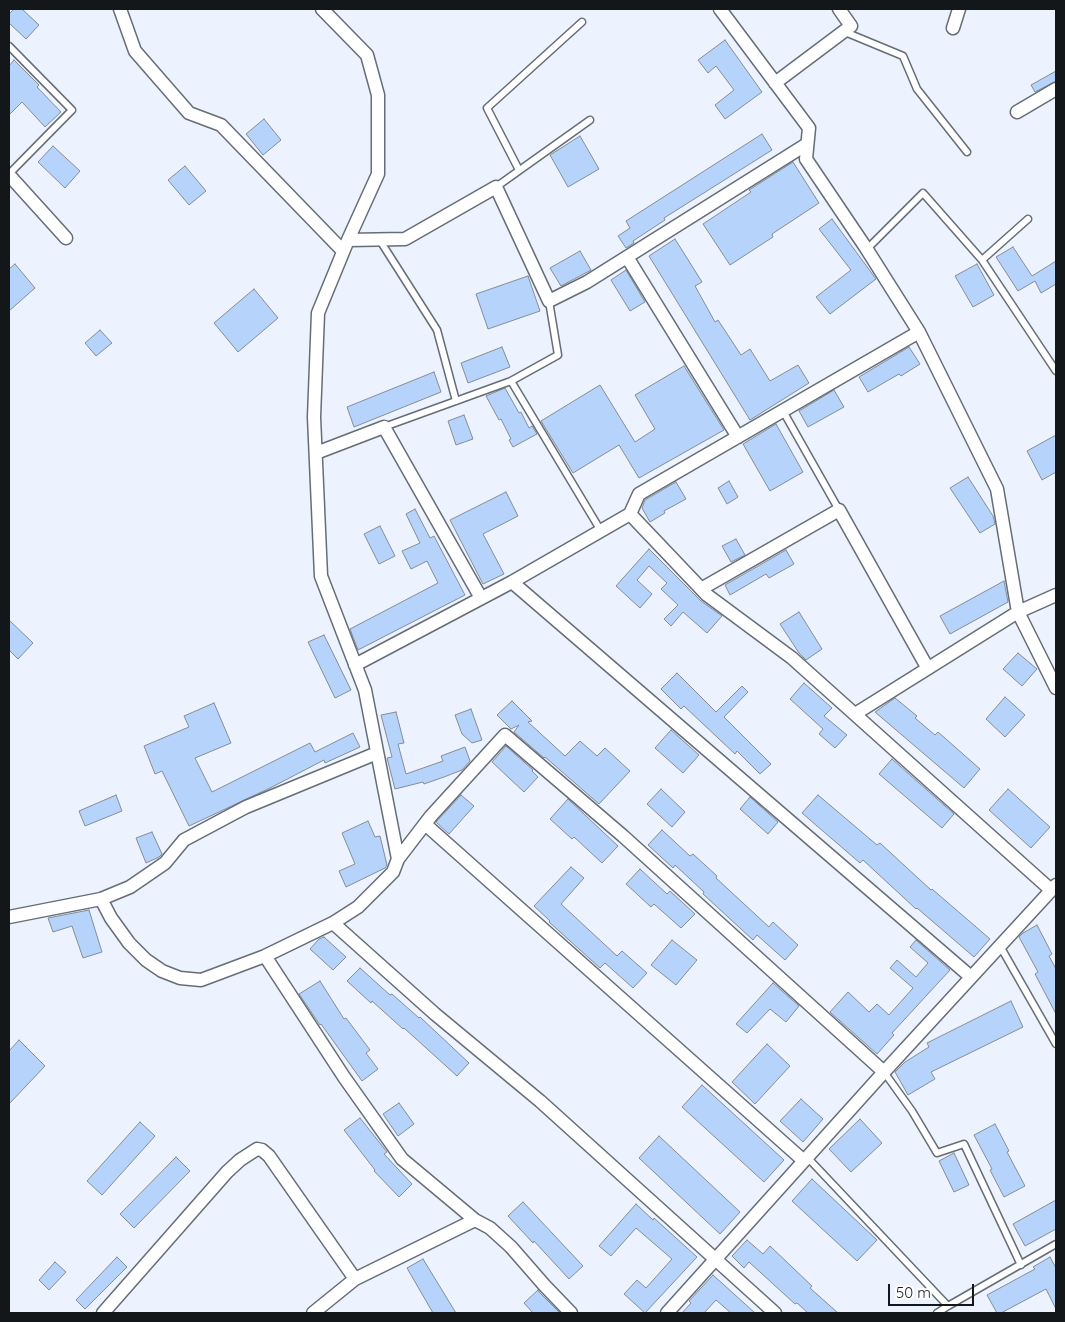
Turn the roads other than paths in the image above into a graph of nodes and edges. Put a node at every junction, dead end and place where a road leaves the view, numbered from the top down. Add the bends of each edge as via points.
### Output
1 (120, 9) edge
2 (322, 9) edge
3 (720, 9) edge
4 (839, 9) edge
5 (959, 9) edge
6 (582, 22) dead end
7 (953, 28) dead end
8 (844, 31) junction
9 (9, 46) edge
10 (775, 83) junction
11 (1056, 89) edge
12 (1016, 112) dead end
13 (590, 120) dead end
14 (807, 144) junction
15 (967, 152) dead end
16 (519, 170) junction
17 (9, 175) edge
18 (496, 187) junction
19 (1028, 219) dead end
20 (66, 238) dead end
21 (380, 239) junction
22 (345, 246) junction
23 (866, 248) junction
24 (627, 257) junction
25 (982, 260) junction
26 (549, 302) junction
27 (919, 332) junction
28 (1056, 371) edge
29 (511, 381) junction
30 (456, 401) junction
31 (783, 411) junction
32 (384, 427) junction
33 (738, 437) junction
34 (316, 453) junction
35 (839, 510) junction
36 (630, 514) junction
37 (601, 531) junction
38 (512, 582) junction
39 (701, 589) junction
40 (1056, 596) edge
41 (481, 598) junction
42 (1018, 612) junction
43 (355, 665) junction
44 (928, 668) junction
45 (1056, 688) edge
46 (855, 714) junction
47 (377, 753) junction
48 (426, 824) junction
49 (398, 859) junction
50 (1054, 888) edge
51 (101, 898) junction
52 (9, 916) edge
53 (333, 923) junction
54 (1000, 946) junction
55 (265, 956) junction
56 (971, 977) junction
57 (1056, 1044) edge
58 (884, 1072) junction
59 (805, 1159) junction
60 (475, 1220) junction
61 (1056, 1244) edge
62 (717, 1259) junction
63 (1021, 1264) junction
64 (355, 1279) junction
65 (948, 1306) junction
66 (103, 1313) edge
67 (313, 1313) edge
68 (571, 1313) edge
69 (667, 1313) edge
70 (775, 1313) edge
71 (937, 1313) edge

1 - 22 street via 136,51 189,113 221,125
2 - 22 street via 367,55 378,95 378,174
3 - 10 street
4 - 8 street via 851,26
5 - 7 street
6 - 16 lane via 487,108
8 - 10 street
8 - 15 lane via 903,56 917,89
9 - 17 lane via 72,110
10 - 14 street via 809,128
11 - 12 street
13 - 16 lane
14 - 23 street via 806,159
14 - 24 street
16 - 18 lane
17 - 20 street
18 - 21 street via 405,238
18 - 26 street
19 - 25 lane
21 - 22 street
21 - 30 lane via 437,330
22 - 34 street via 318,313 314,417
23 - 25 lane via 923,192
23 - 27 street
24 - 26 street
24 - 33 street
25 - 28 lane
26 - 29 lane via 558,355
27 - 31 street
27 - 42 street via 998,489
29 - 30 lane
29 - 37 lane
30 - 32 lane
31 - 33 street
31 - 35 lane
32 - 34 street
32 - 41 street
33 - 36 street via 639,494
34 - 43 street via 321,576
35 - 39 street
35 - 44 street
36 - 37 street
36 - 39 street
37 - 38 street
38 - 41 street
38 - 56 street
39 - 46 street via 792,658
40 - 42 street
41 - 43 street
42 - 44 street
42 - 45 street
43 - 47 street via 365,690
44 - 46 street
46 - 50 street
47 - 49 street
47 - 51 street via 246,807 184,840 165,862 130,887
48 - 49 street
48 - 58 street via 505,735
48 - 59 street
49 - 53 street via 393,872 358,907
50 - 54 street
51 - 52 street
51 - 55 street via 129,943 162,971 180,978 200,980
53 - 55 street
53 - 62 street
54 - 56 street
54 - 57 lane
55 - 60 street via 344,1078 402,1159
56 - 58 street
58 - 59 street
58 - 63 lane via 937,1153 964,1144
59 - 62 street
59 - 65 lane
60 - 64 street
60 - 68 street via 512,1247
61 - 63 lane
62 - 69 street
62 - 70 street
63 - 65 lane
64 - 66 street via 269,1156 257,1149 227,1172
64 - 67 street
65 - 71 lane

